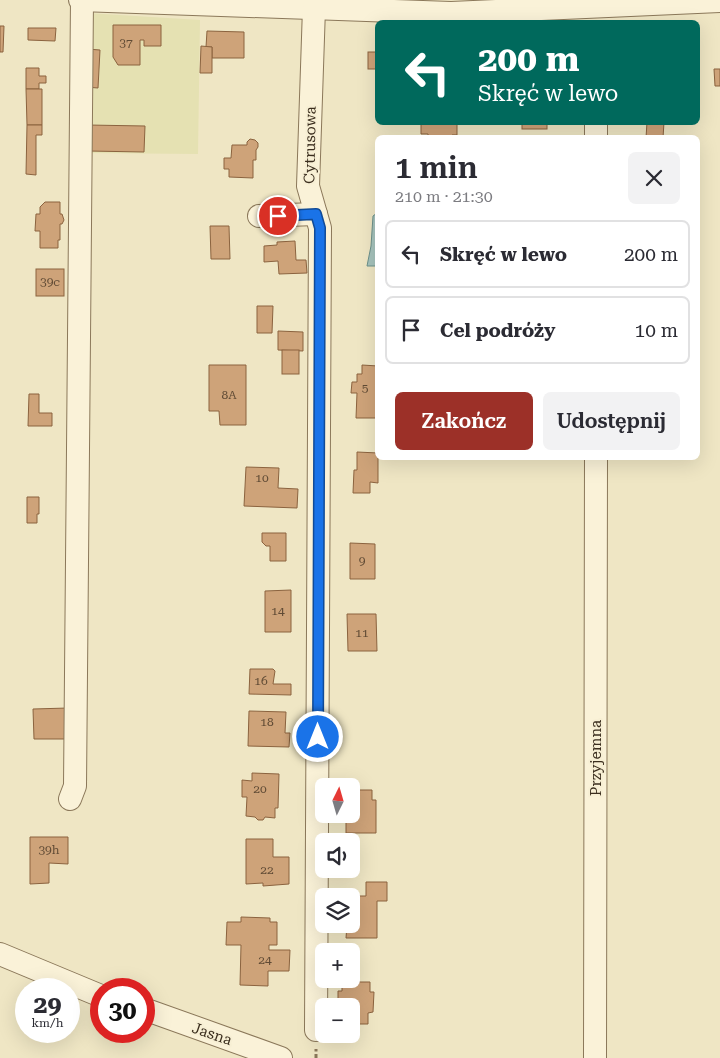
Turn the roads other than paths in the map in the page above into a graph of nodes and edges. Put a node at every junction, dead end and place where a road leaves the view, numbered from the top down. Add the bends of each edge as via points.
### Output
1 (81, 0) edge
2 (720, 1) edge
3 (314, 8) junction
4 (597, 14) edge
5 (316, 214) junction
6 (260, 216) dead end
7 (596, 460) edge
8 (70, 799) dead end
9 (0, 954) edge
10 (90, 991) edge
11 (316, 998) edge
12 (155, 1014) edge
13 (281, 1058) edge
14 (595, 1058) edge

1 - 3 street
1 - 8 street via 75,786
2 - 4 street
3 - 4 street
3 - 5 street, Cytrusowa via 308,186
5 - 6 street
5 - 11 street, Cytrusowa via 320,228
7 - 14 street, Przyjemna
9 - 10 street
12 - 13 street, Jasna

